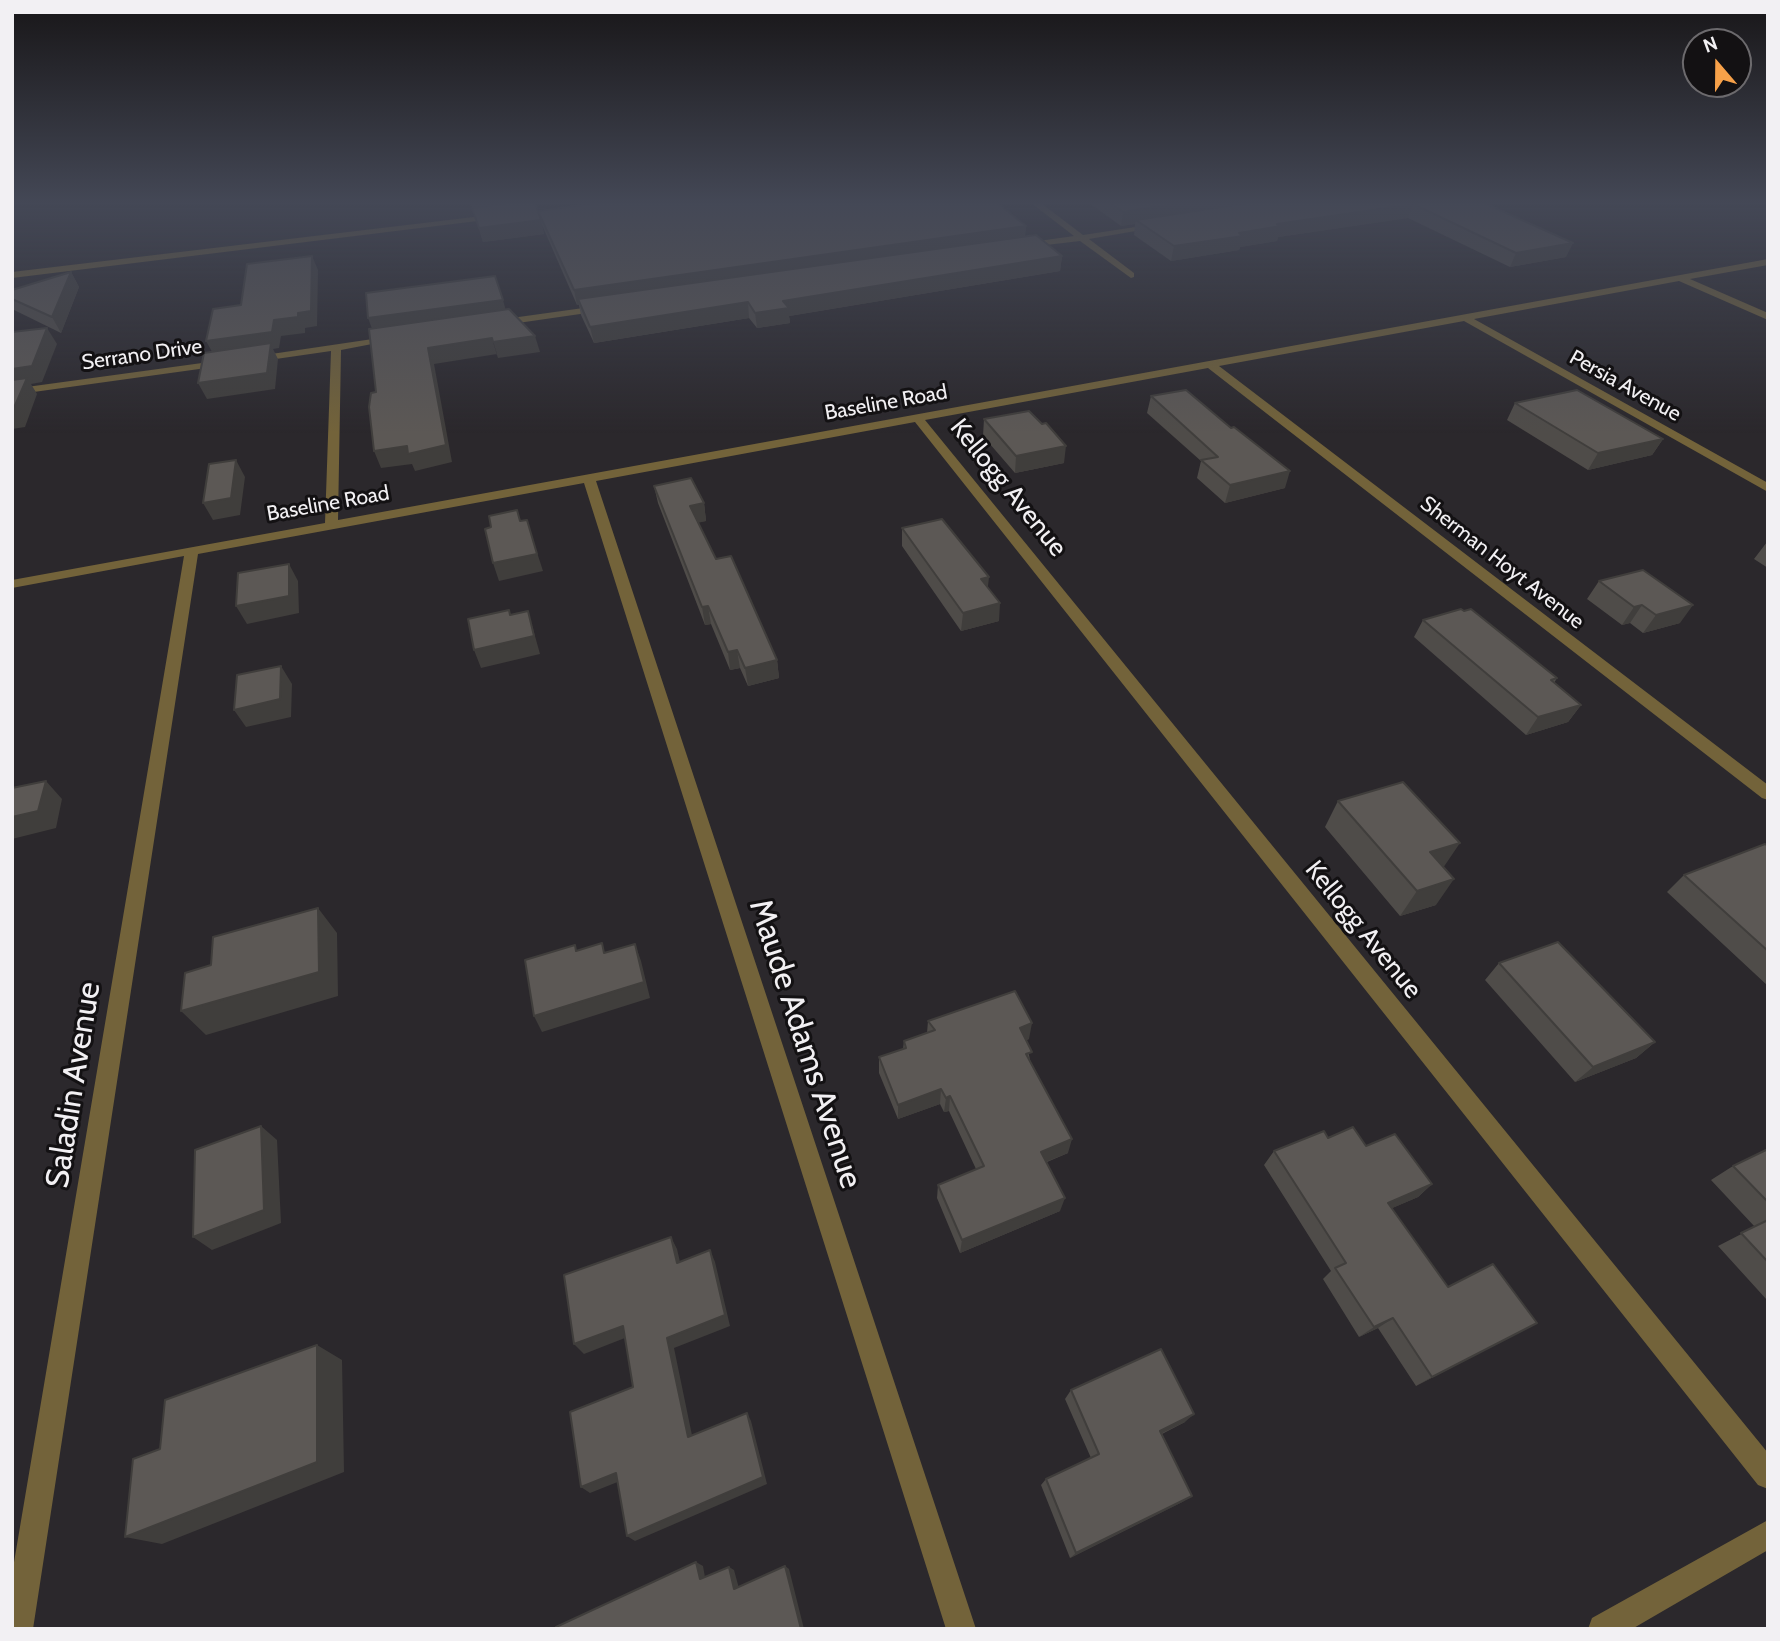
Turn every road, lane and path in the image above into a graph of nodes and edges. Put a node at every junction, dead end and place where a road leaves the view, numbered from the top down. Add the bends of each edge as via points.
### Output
1 (1671, 280) edge
2 (1684, 280) edge
3 (612, 307) edge
4 (1464, 317) junction
5 (1768, 317) edge
6 (488, 325) edge
7 (405, 337) edge
8 (336, 347) junction
9 (1210, 365) junction
10 (12, 392) edge
11 (918, 418) junction
12 (589, 478) junction
13 (1768, 488) edge
14 (331, 525) junction
15 (192, 551) junction
16 (12, 584) edge
17 (1768, 794) edge
18 (1768, 1475) edge
19 (1768, 1534) edge
20 (18, 1629) edge
21 (961, 1629) edge
22 (1603, 1629) edge

1 - 4 street, Baseline Road
2 - 5 street
3 - 6 street
4 - 9 street, Baseline Road
4 - 13 street, Persia Avenue
7 - 8 street, Serrano Drive
8 - 10 street, Serrano Drive
8 - 14 street
9 - 11 street, Baseline Road
9 - 17 street, Sherman Hoyt Avenue
11 - 12 street, Baseline Road
11 - 18 street, Kellogg Avenue
12 - 14 street, Baseline Road
12 - 21 street, Maude Adams Avenue
14 - 15 street, Baseline Road
15 - 16 street, Baseline Road
15 - 20 street, Saladin Avenue
19 - 22 street

